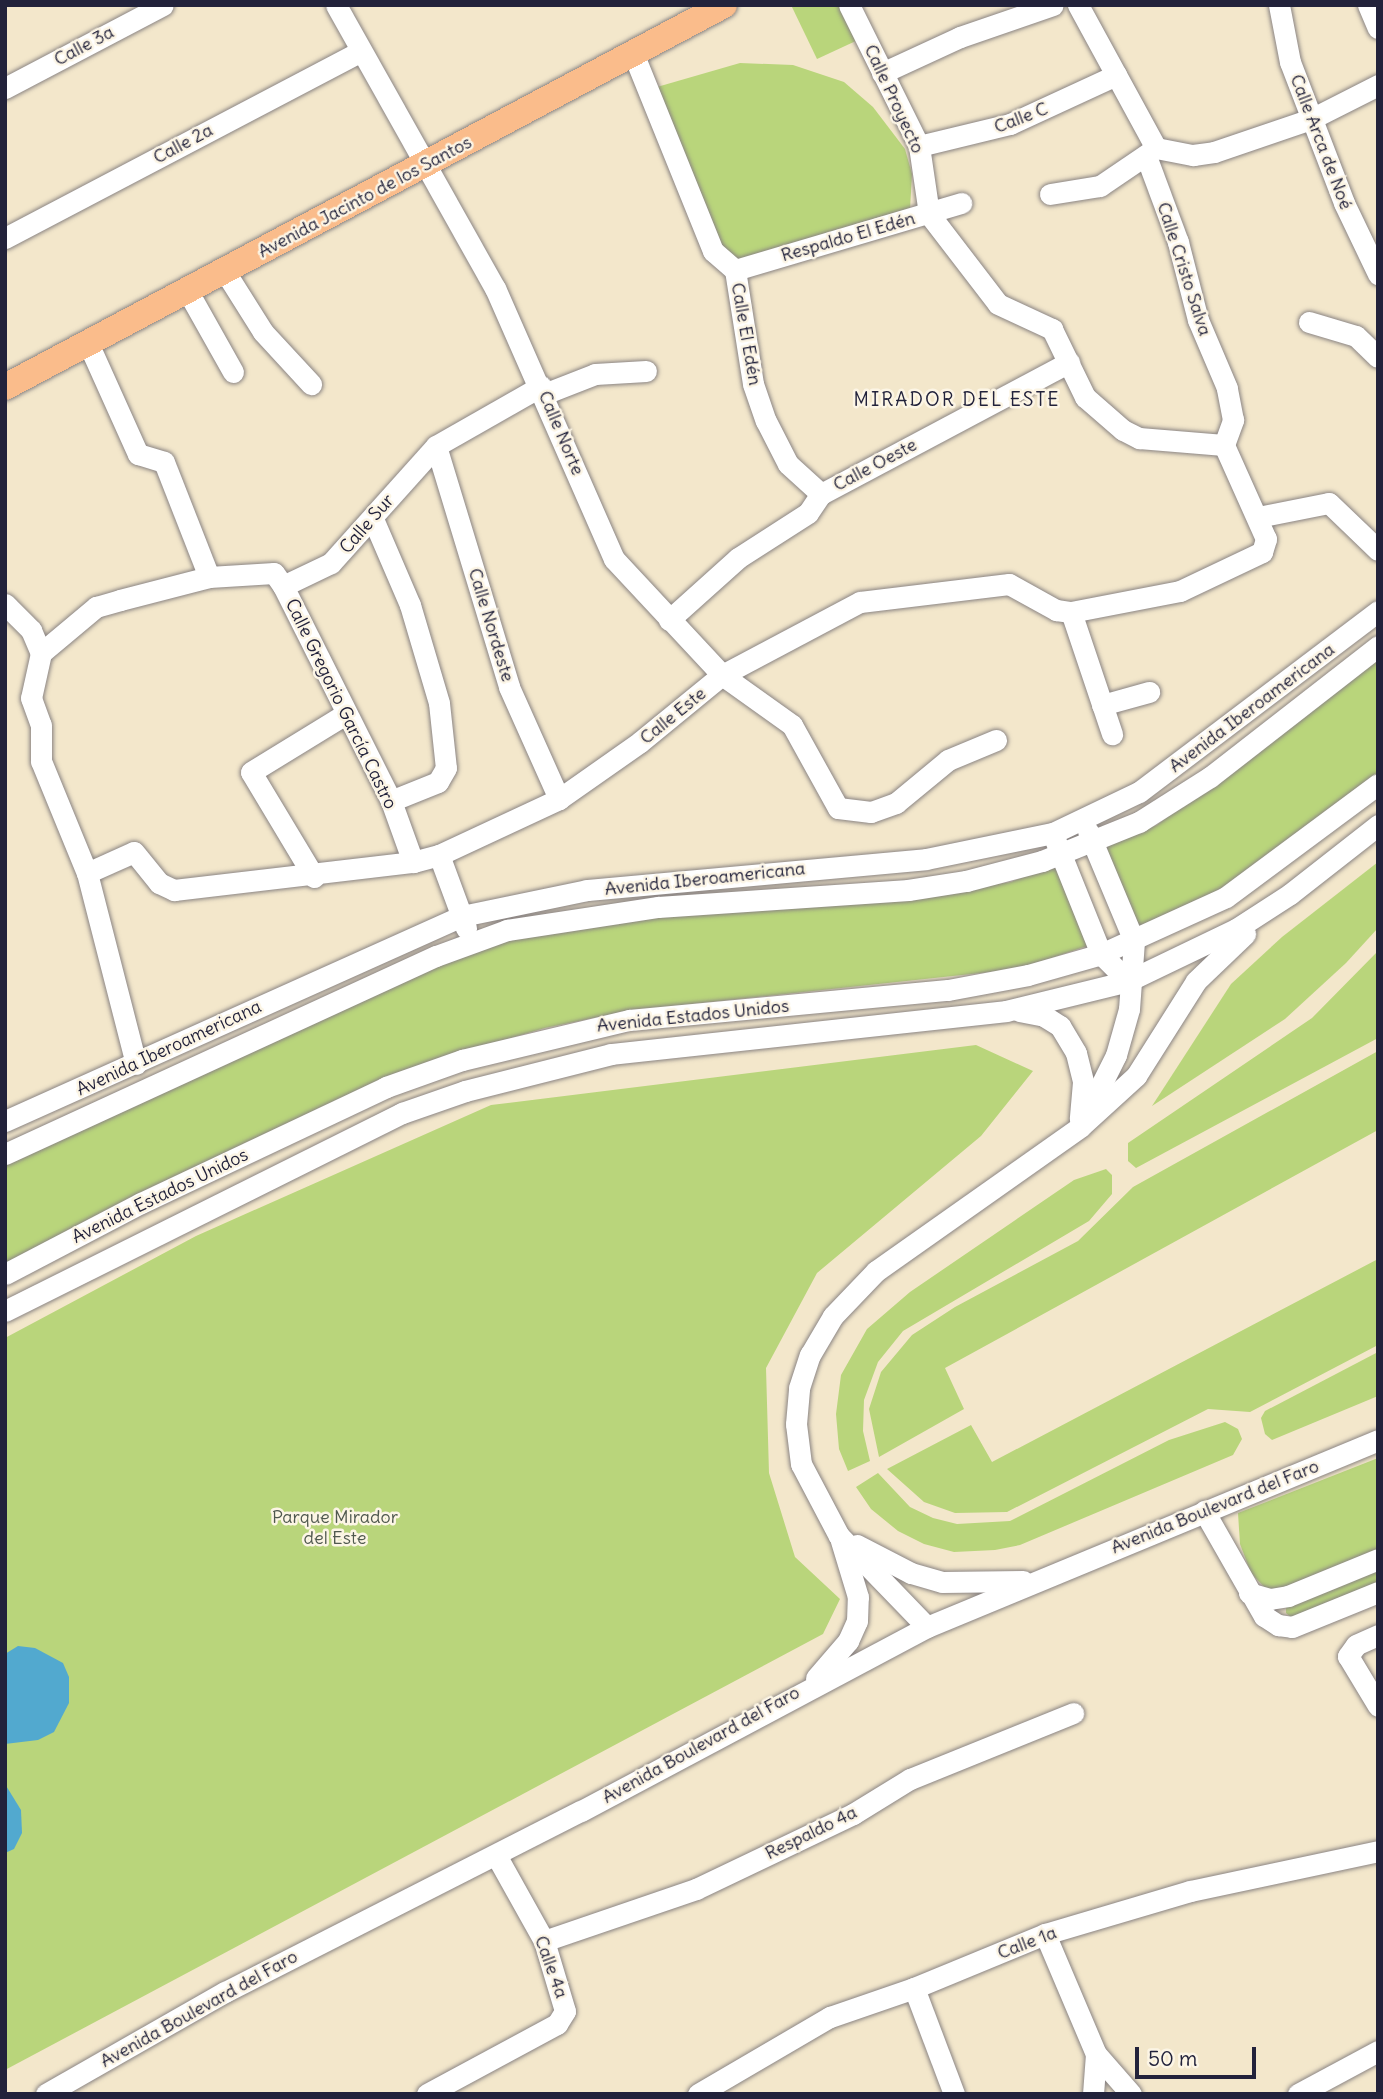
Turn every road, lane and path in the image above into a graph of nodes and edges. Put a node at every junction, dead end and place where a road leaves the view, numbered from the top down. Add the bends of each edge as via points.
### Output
1 (163, 5) edge
2 (335, 5) edge
3 (724, 5) edge
4 (849, 5) edge
5 (1053, 5) edge
6 (1078, 5) edge
7 (1279, 5) edge
8 (1368, 5) edge
9 (688, 13) edge
10 (1378, 28) edge
11 (361, 51) junction
12 (633, 53) junction
13 (882, 73) junction
14 (1116, 75) junction
15 (1378, 85) edge
16 (5, 88) edge
17 (1311, 119) junction
18 (919, 146) junction
19 (1151, 152) junction
20 (427, 166) junction
21 (1050, 194) dead end
22 (961, 203) dead end
23 (929, 214) junction
24 (5, 237) edge
25 (224, 270) junction
26 (735, 270) junction
27 (1378, 274) edge
28 (187, 290) junction
29 (1309, 322) dead end
30 (88, 343) junction
31 (1378, 357) edge
32 (1069, 362) junction
33 (646, 371) dead end
34 (233, 372) dead end
35 (311, 384) dead end
36 (5, 387) edge
37 (543, 390) junction
38 (1224, 445) junction
39 (436, 446) junction
40 (821, 494) junction
41 (1258, 517) junction
42 (373, 519) junction
43 (1378, 550) edge
44 (209, 577) junction
45 (283, 586) junction
46 (5, 604) edge
47 (1378, 611) edge
48 (1071, 612) junction
49 (669, 620) junction
50 (1378, 646) edge
51 (41, 653) junction
52 (722, 675) junction
53 (1149, 692) dead end
54 (1102, 705) junction
55 (344, 715) junction
56 (1112, 734) dead end
57 (996, 740) dead end
58 (1378, 785) edge
59 (559, 799) junction
60 (391, 801) junction
61 (1084, 822) junction
62 (1378, 825) edge
63 (1053, 834) junction
64 (1093, 842) junction
65 (1061, 854) junction
66 (439, 855) junction
67 (413, 862) junction
68 (87, 873) junction
69 (314, 877) junction
70 (1290, 894) junction
71 (462, 916) junction
72 (470, 941) junction
73 (1134, 941) junction
74 (1101, 954) junction
75 (1128, 981) junction
76 (1006, 1011) junction
77 (136, 1064) junction
78 (5, 1121) edge
79 (1080, 1127) junction
80 (5, 1154) edge
81 (141, 1203) junction
82 (156, 1233) junction
83 (5, 1274) edge
84 (5, 1311) edge
85 (1378, 1440) edge
86 (1204, 1511) junction
87 (839, 1536) junction
88 (1378, 1559) edge
89 (1039, 1580) junction
90 (1249, 1592) junction
91 (1378, 1592) edge
92 (927, 1627) junction
93 (1378, 1635) edge
94 (806, 1688) junction
95 (1378, 1706) edge
96 (1073, 1713) dead end
97 (1378, 1851) edge
98 (496, 1855) junction
99 (1045, 1934) junction
100 (544, 1941) junction
101 (914, 1988) junction
102 (1378, 2051) edge
103 (1096, 2054) junction
104 (46, 2094) edge
105 (427, 2094) edge
106 (698, 2094) edge
107 (954, 2094) edge
108 (1093, 2094) edge
109 (1131, 2094) edge
110 (1298, 2094) edge

1 - 16 street, Calle 3a
2 - 11 street, Calle Norte
3 - 9 main road, Avenida Jacinto de los Santos
4 - 13 street, Calle Proyecto
5 - 13 street via 960,37
6 - 14 street, Calle Cristo Salva
7 - 17 street, Calle Arca de Noé via 1287,54
8 - 10 street
9 - 12 main road, Avenida Jacinto de los Santos
11 - 20 street, Calle Norte
11 - 24 street, Calle 2a
12 - 20 main road, Avenida Jacinto de los Santos
12 - 26 street, Calle El Edén via 713,251
13 - 18 street, Calle Proyecto
14 - 18 street, Calle C via 1010,124
14 - 19 street, Calle Cristo Salva
15 - 17 street
17 - 19 street via 1207,154
17 - 27 street, Calle Arca de Noé
18 - 23 street, Calle Proyecto
19 - 21 street via 1100,186
19 - 38 street, Calle Cristo Salva via 1198,320 1229,396 1232,425
20 - 25 main road, Avenida Jacinto de los Santos
20 - 37 street, Calle Norte via 495,288
22 - 23 street, Respaldo El Edén
23 - 26 street, Respaldo El Edén
23 - 32 street, Calle Proyecto via 998,304 1052,329
25 - 28 main road, Avenida Jacinto de los Santos
25 - 35 street via 263,332
26 - 40 street, Calle El Edén via 753,384 762,410 788,464
28 - 30 main road, Avenida Jacinto de los Santos
28 - 34 street
29 - 31 street via 1354,335
30 - 36 main road, Avenida Jacinto de los Santos
30 - 44 street via 138,454 164,462
32 - 38 street, Calle Proyecto via 1085,397 1131,435
32 - 40 street, Calle Oeste
33 - 37 street, Calle Sur via 595,374
37 - 39 street, Calle Sur
37 - 49 street, Calle Norte via 610,552
38 - 41 street
39 - 42 street, Calle Sur
39 - 59 street, Calle Nordeste via 509,687
40 - 49 street, Calle Oeste via 808,513 738,558
41 - 43 street via 1329,503
41 - 48 street via 1267,545 1180,591
42 - 45 street, Calle Sur via 334,562
42 - 60 street via 411,605 439,703 446,768 438,782
44 - 45 street via 274,573
44 - 51 street via 94,610
45 - 55 street, Calle Gregorio García Castro
46 - 51 street via 31,630
47 - 61 street, Avenida Iberoamericana via 1200,750 1139,792
48 - 52 street, Calle Este via 1056,610 1009,584 863,601
48 - 54 street
49 - 52 street, Calle Norte
50 - 64 street, Avenida Iberoamericana via 1210,777 1139,822
51 - 68 street via 31,698 41,725 41,761
52 - 57 street, Calle Norte via 792,725 838,808 845,810 874,812 896,803 948,760
52 - 59 street, Calle Este via 640,742
53 - 54 street
54 - 56 street
55 - 60 street, Calle Gregorio García Castro
55 - 69 street via 251,772
58 - 73 street, Avenida Estados Unidos via 1254,880
59 - 66 street, Calle Este
60 - 67 street, Calle Gregorio García Castro
61 - 63 street, Avenida Iberoamericana
61 - 64 street
62 - 70 street, Avenida Estados Unidos
63 - 65 street
63 - 71 street, Avenida Iberoamericana via 926,859 587,890
64 - 65 street, Avenida Iberoamericana
64 - 73 street
65 - 72 street, Avenida Iberoamericana via 936,887 658,906 536,924
65 - 74 street
66 - 67 street, Calle Este
66 - 71 street
67 - 69 street, Calle Este
68 - 69 street, Calle Este via 134,852 145,860 159,883 174,890
68 - 77 street
70 - 75 street, Avenida Estados Unidos via 1236,929
70 - 79 street via 1216,958 1196,981 1136,1076
71 - 72 street
71 - 77 street, Avenida Iberoamericana
72 - 80 street, Avenida Iberoamericana
73 - 74 street, Avenida Estados Unidos
73 - 75 street
74 - 75 street
74 - 81 street, Avenida Estados Unidos via 1028,975 948,990 629,1020 574,1030 462,1060 386,1087
75 - 76 street, Avenida Estados Unidos
75 - 79 street via 1129,1009 1116,1055
76 - 79 street via 1044,1016 1060,1026 1076,1053 1083,1082
76 - 82 street, Avenida Estados Unidos via 611,1054 465,1091 402,1113
77 - 78 street, Avenida Iberoamericana
79 - 87 street via 876,1271 834,1316 810,1355 797,1412 801,1464
81 - 82 street
81 - 83 street, Avenida Estados Unidos
82 - 84 street, Avenida Estados Unidos
85 - 86 street, Avenida Boulevard del Faro
86 - 89 street, Avenida Boulevard del Faro
86 - 90 street
87 - 89 street via 911,1573 942,1582
87 - 92 street
87 - 94 street via 858,1597 857,1620 848,1641
88 - 90 street via 1288,1596 1270,1599
89 - 92 street, Avenida Boulevard del Faro
90 - 91 street via 1264,1616 1292,1627
92 - 94 street, Avenida Boulevard del Faro
93 - 95 street via 1356,1645 1348,1657
94 - 98 street, Avenida Boulevard del Faro
96 - 100 street, Respaldo 4a via 910,1779 853,1814 696,1889
97 - 99 street, Calle 1a via 1191,1891
98 - 100 street, Calle 4a
98 - 104 street, Avenida Boulevard del Faro via 225,1992
99 - 101 street, Calle 1a
99 - 103 street
100 - 105 street, Calle 4a via 565,2011 557,2024
101 - 106 street, Calle 1a via 809,2027
101 - 107 street
102 - 110 street
103 - 108 street
103 - 109 street

